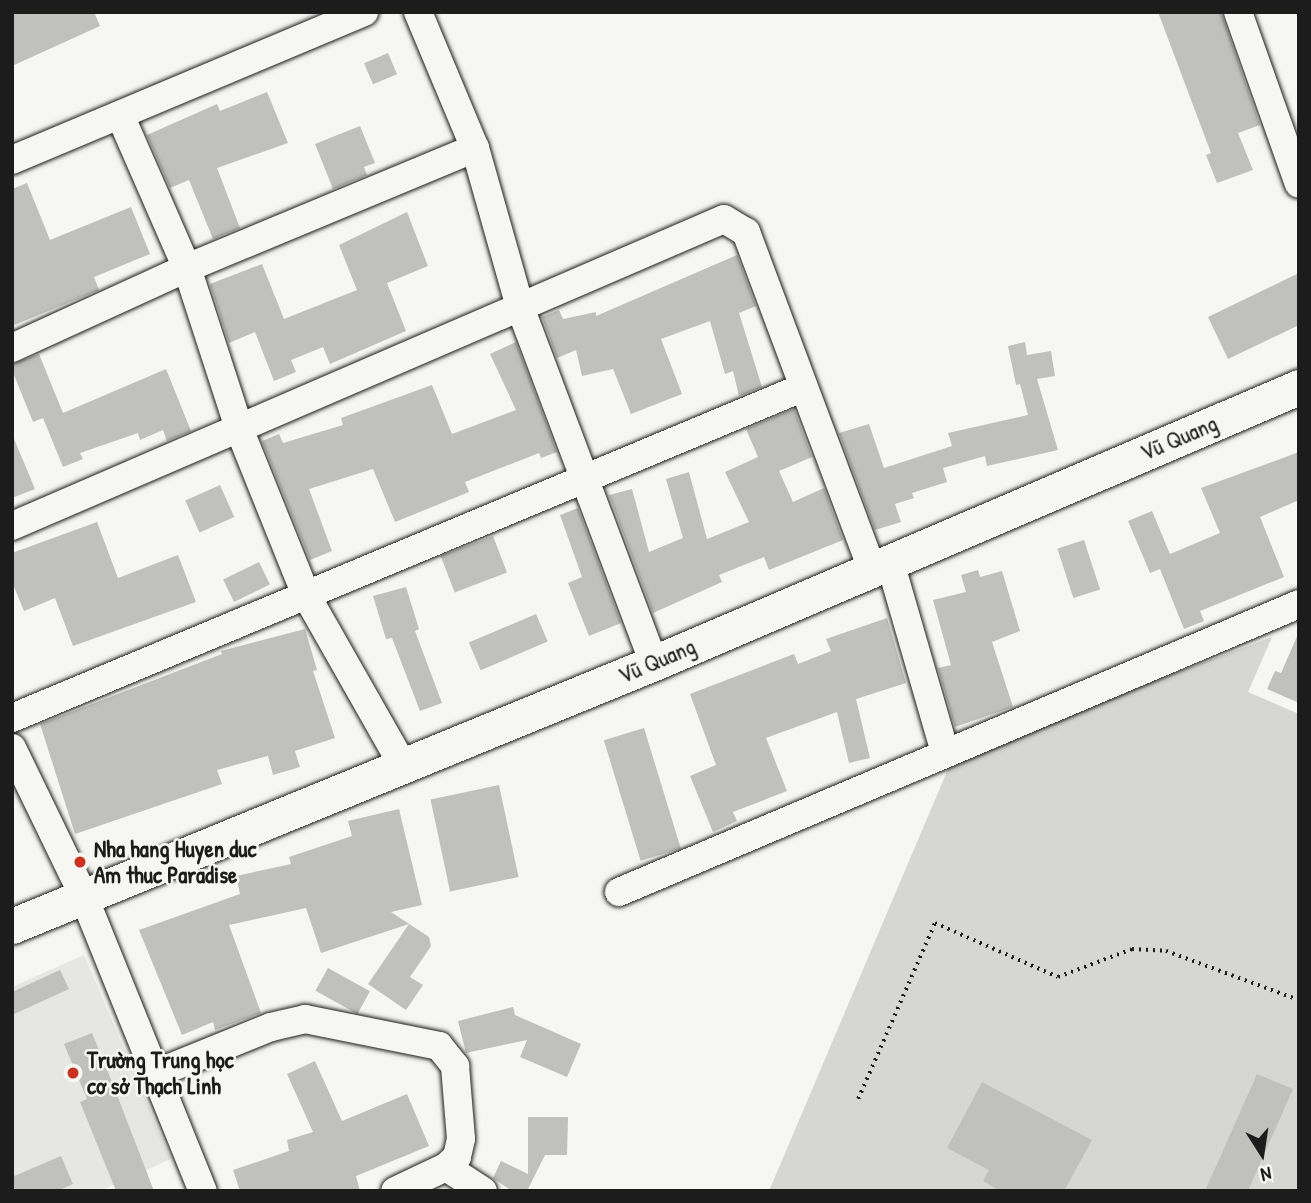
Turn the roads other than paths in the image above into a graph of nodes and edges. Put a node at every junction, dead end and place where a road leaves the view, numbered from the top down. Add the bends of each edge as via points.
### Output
1 (364, 12) edge
2 (418, 12) edge
3 (1238, 12) edge
4 (120, 115) junction
5 (475, 148) junction
6 (12, 160) edge
7 (1299, 184) edge
8 (187, 268) junction
9 (520, 307) junction
10 (12, 348) edge
11 (804, 387) junction
12 (1299, 387) edge
13 (240, 431) junction
14 (585, 478) junction
15 (12, 526) edge
16 (881, 566) junction
17 (305, 593) junction
18 (1299, 604) edge
19 (654, 663) junction
20 (12, 718) edge
21 (12, 748) edge
22 (945, 753) junction
23 (401, 764) junction
24 (619, 892) dead end
25 (84, 897) junction
26 (12, 926) edge
27 (155, 1074) junction
28 (446, 1167) junction
29 (203, 1191) edge
30 (395, 1191) edge
31 (483, 1191) edge

1 - 4 street
2 - 5 street
3 - 7 street
4 - 6 street
4 - 8 street
5 - 8 street
5 - 9 street
8 - 10 street
8 - 13 street
9 - 11 street via 715,221 732,220 746,233
9 - 13 street
9 - 14 street
11 - 14 street
11 - 16 street
12 - 16 main road, Vũ Quang
13 - 15 street
13 - 17 street
14 - 17 street
14 - 19 street
16 - 19 main road, Vũ Quang
16 - 22 street
17 - 20 street
17 - 23 street
18 - 22 street
19 - 23 main road, Vũ Quang
21 - 25 street
22 - 24 street
23 - 25 main road, Vũ Quang
25 - 26 main road, Vũ Quang
25 - 27 street
27 - 28 street via 271,1027 305,1019 439,1046 456,1066 461,1139 457,1157
27 - 29 street
28 - 30 street
28 - 31 street

